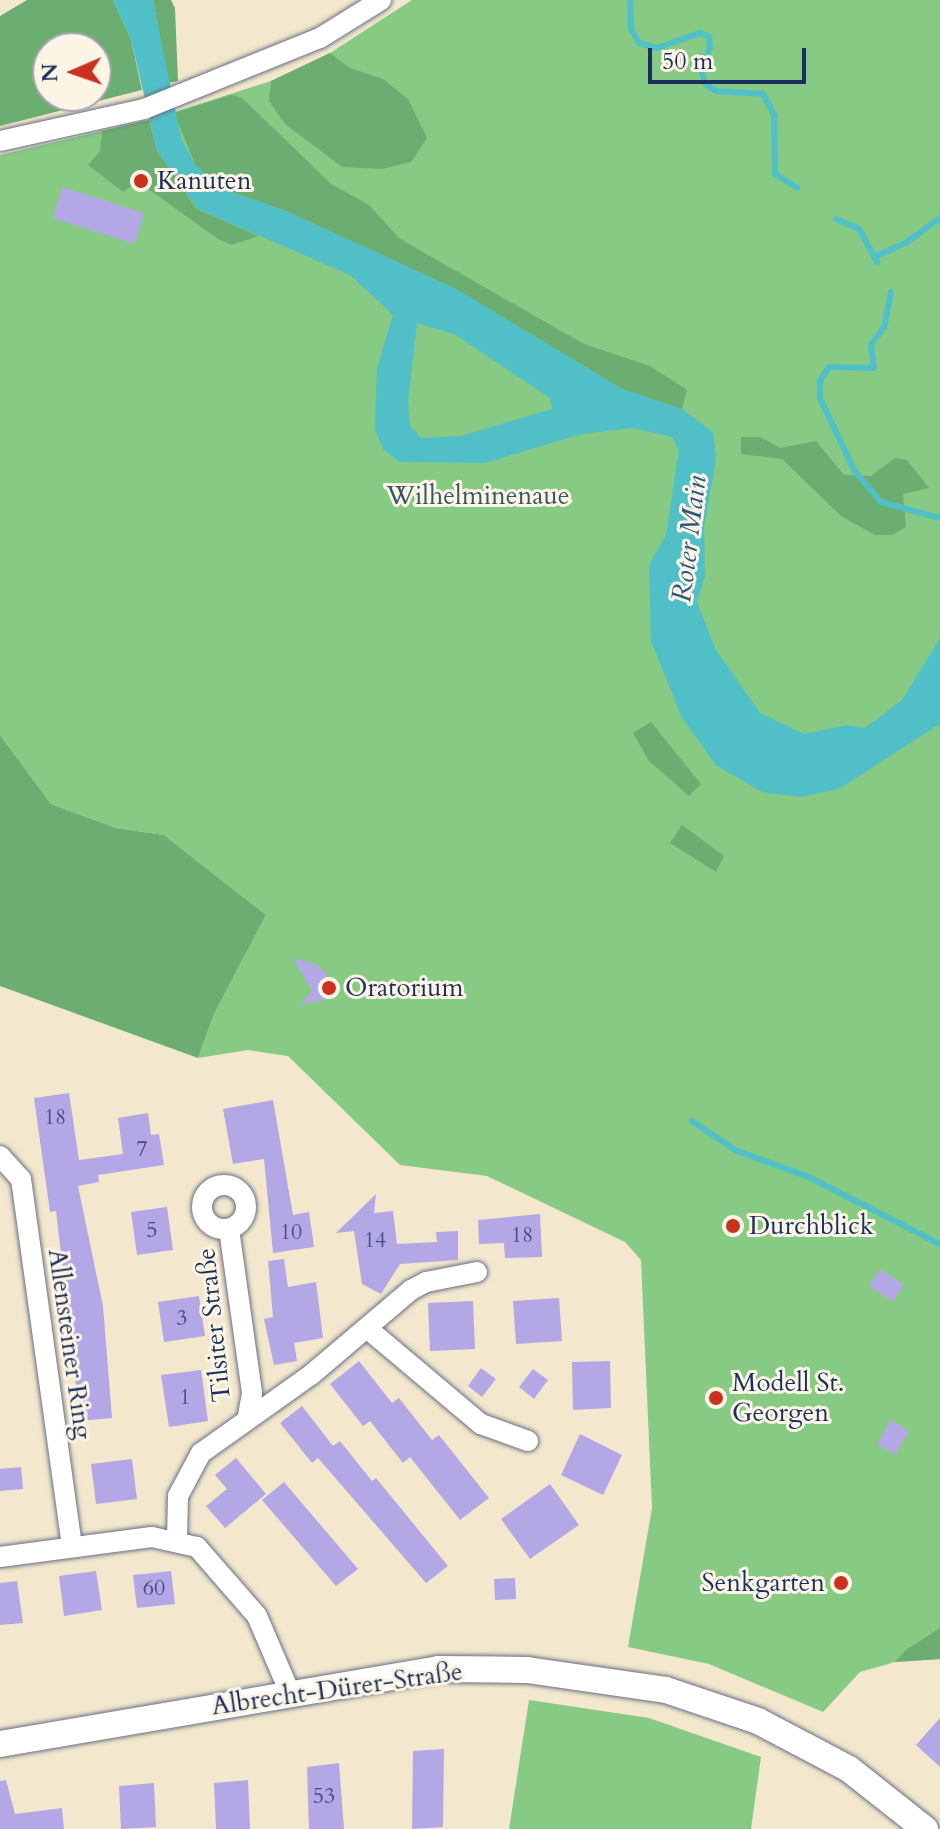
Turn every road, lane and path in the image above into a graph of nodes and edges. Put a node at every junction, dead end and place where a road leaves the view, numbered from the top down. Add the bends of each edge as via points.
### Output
1 (381, 0) edge
2 (0, 141) edge
3 (0, 1156) edge
4 (229, 1229) dead end
5 (477, 1272) dead end
6 (368, 1329) junction
7 (248, 1416) junction
8 (528, 1441) dead end
9 (177, 1540) junction
10 (72, 1546) junction
11 (0, 1557) edge
12 (290, 1693) junction
13 (0, 1744) edge
14 (925, 1829) edge

1 - 2 street via 320,38 144,109
3 - 10 street, Allensteiner Ring via 21,1179
4 - 7 street, Tilsiter Straße via 252,1393
5 - 6 street, Tilsiter Straße via 426,1282
6 - 7 street, Tilsiter Straße via 264,1412
6 - 8 street via 481,1424
7 - 9 street, Tilsiter Straße via 201,1453 184,1481 178,1496
9 - 10 street via 152,1537
9 - 12 street via 197,1547 257,1616
10 - 11 street
12 - 13 main road, Albrecht-Dürer-Straße
12 - 14 main road, Albrecht-Dürer-Straße via 438,1669 527,1670 666,1690 800,1741 849,1769

